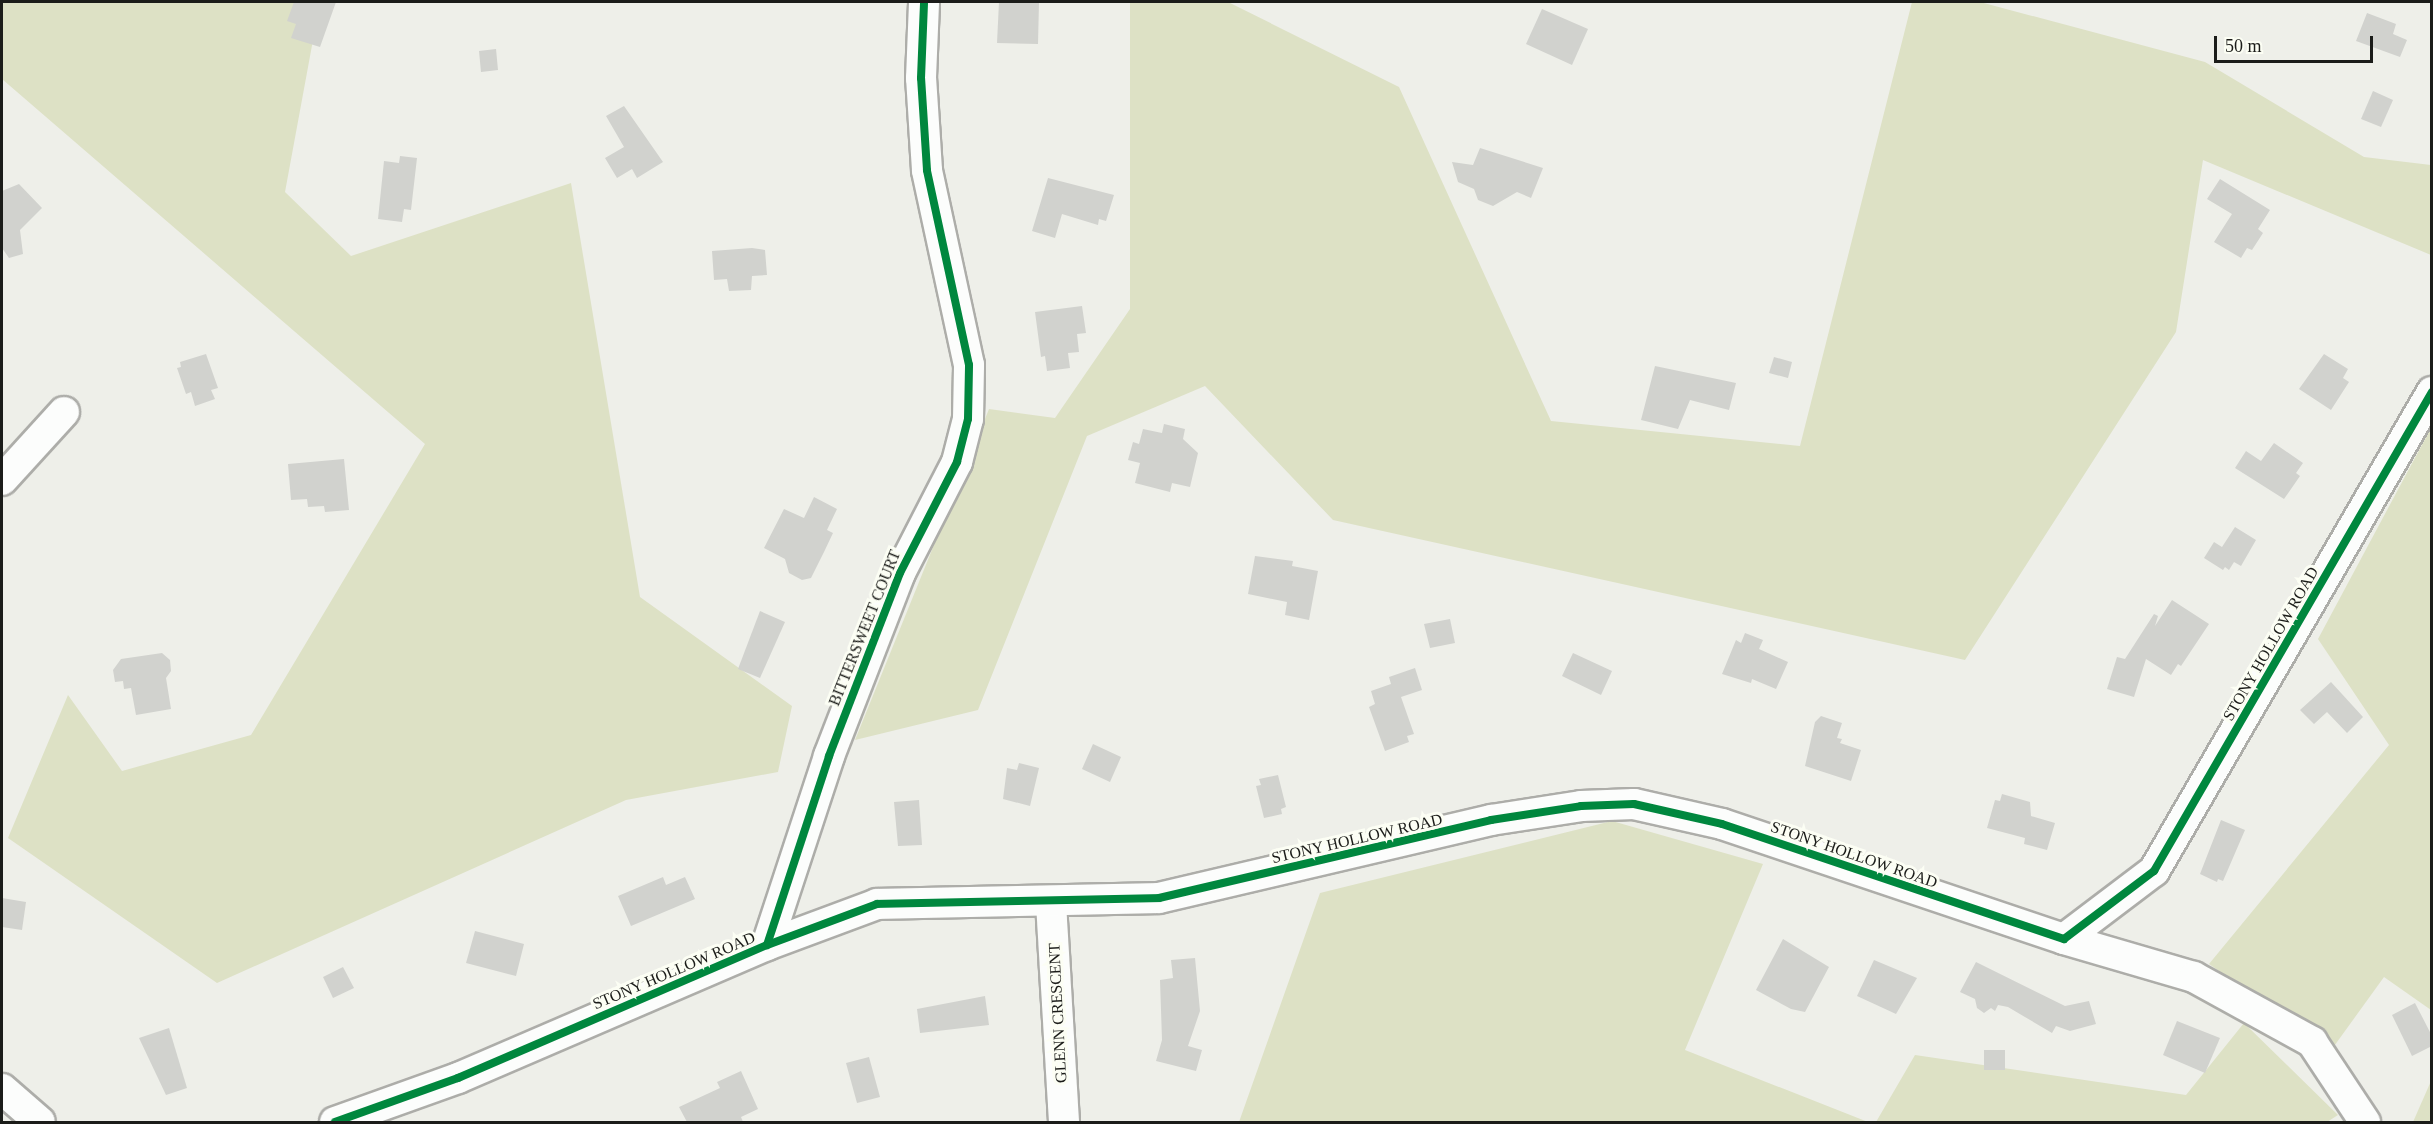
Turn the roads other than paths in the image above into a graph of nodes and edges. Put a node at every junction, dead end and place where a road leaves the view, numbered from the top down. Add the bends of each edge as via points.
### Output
1 (924, 2) edge
2 (2432, 392) edge
3 (64, 412) dead end
4 (2, 480) edge
5 (1051, 903) junction
6 (2064, 939) junction
7 (767, 945) junction
8 (2, 1089) edge
9 (40, 1122) edge
10 (335, 1122) edge
11 (1064, 1122) edge
12 (2365, 1122) edge

1 - 7 street, BITTERSWEET COURT via 921,78 927,170 969,365 968,419 957,462 900,573 829,756
2 - 6 street, STONY HOLLOW ROAD via 2154,871
3 - 4 street
5 - 6 street, STONY HOLLOW ROAD via 1159,898 1491,820 1581,806 1634,804 1722,824
5 - 7 street, STONY HOLLOW ROAD via 877,904
5 - 11 street, GLENN CRESCENT
6 - 12 street via 2194,977 2312,1042
7 - 10 street, STONY HOLLOW ROAD via 458,1078
8 - 9 street

